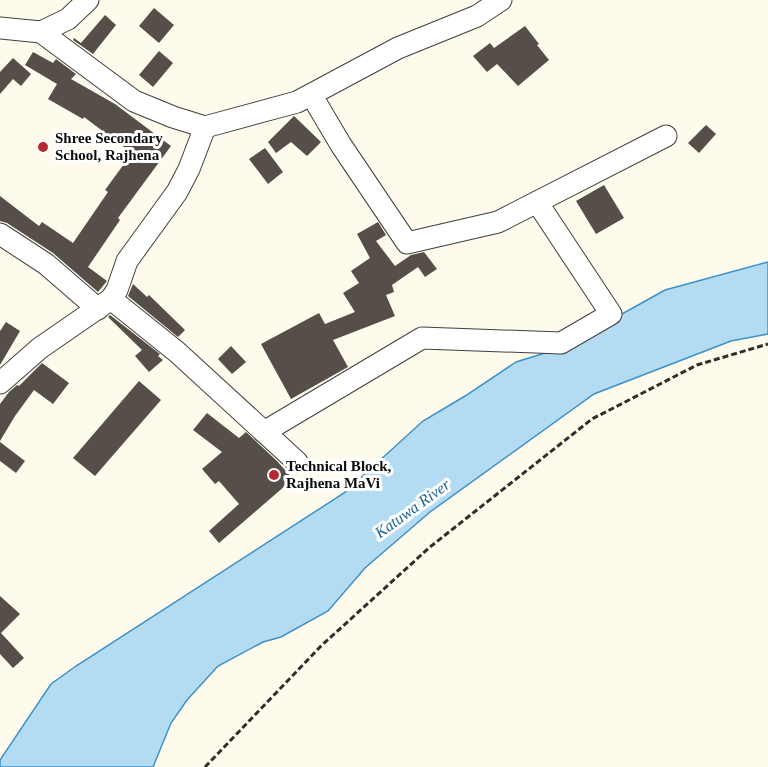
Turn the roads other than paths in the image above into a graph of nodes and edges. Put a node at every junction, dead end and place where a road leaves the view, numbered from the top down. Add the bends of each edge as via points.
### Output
1 (88, 0) edge
2 (501, 0) edge
3 (0, 28) edge
4 (41, 32) junction
5 (312, 96) junction
6 (205, 127) junction
7 (666, 136) dead end
8 (537, 202) junction
9 (0, 234) edge
10 (105, 304) junction
11 (0, 383) edge
12 (264, 432) junction
13 (297, 462) dead end

1 - 4 street via 68,19
2 - 5 street via 477,16 398,48
3 - 4 street
4 - 6 street via 134,101
5 - 6 street
5 - 8 street via 407,243 498,222
6 - 10 street via 185,177 127,261 117,290
7 - 8 street
8 - 12 street via 611,314 561,343 423,338
9 - 10 street
10 - 11 street via 40,348
10 - 12 street via 177,352
12 - 13 street

